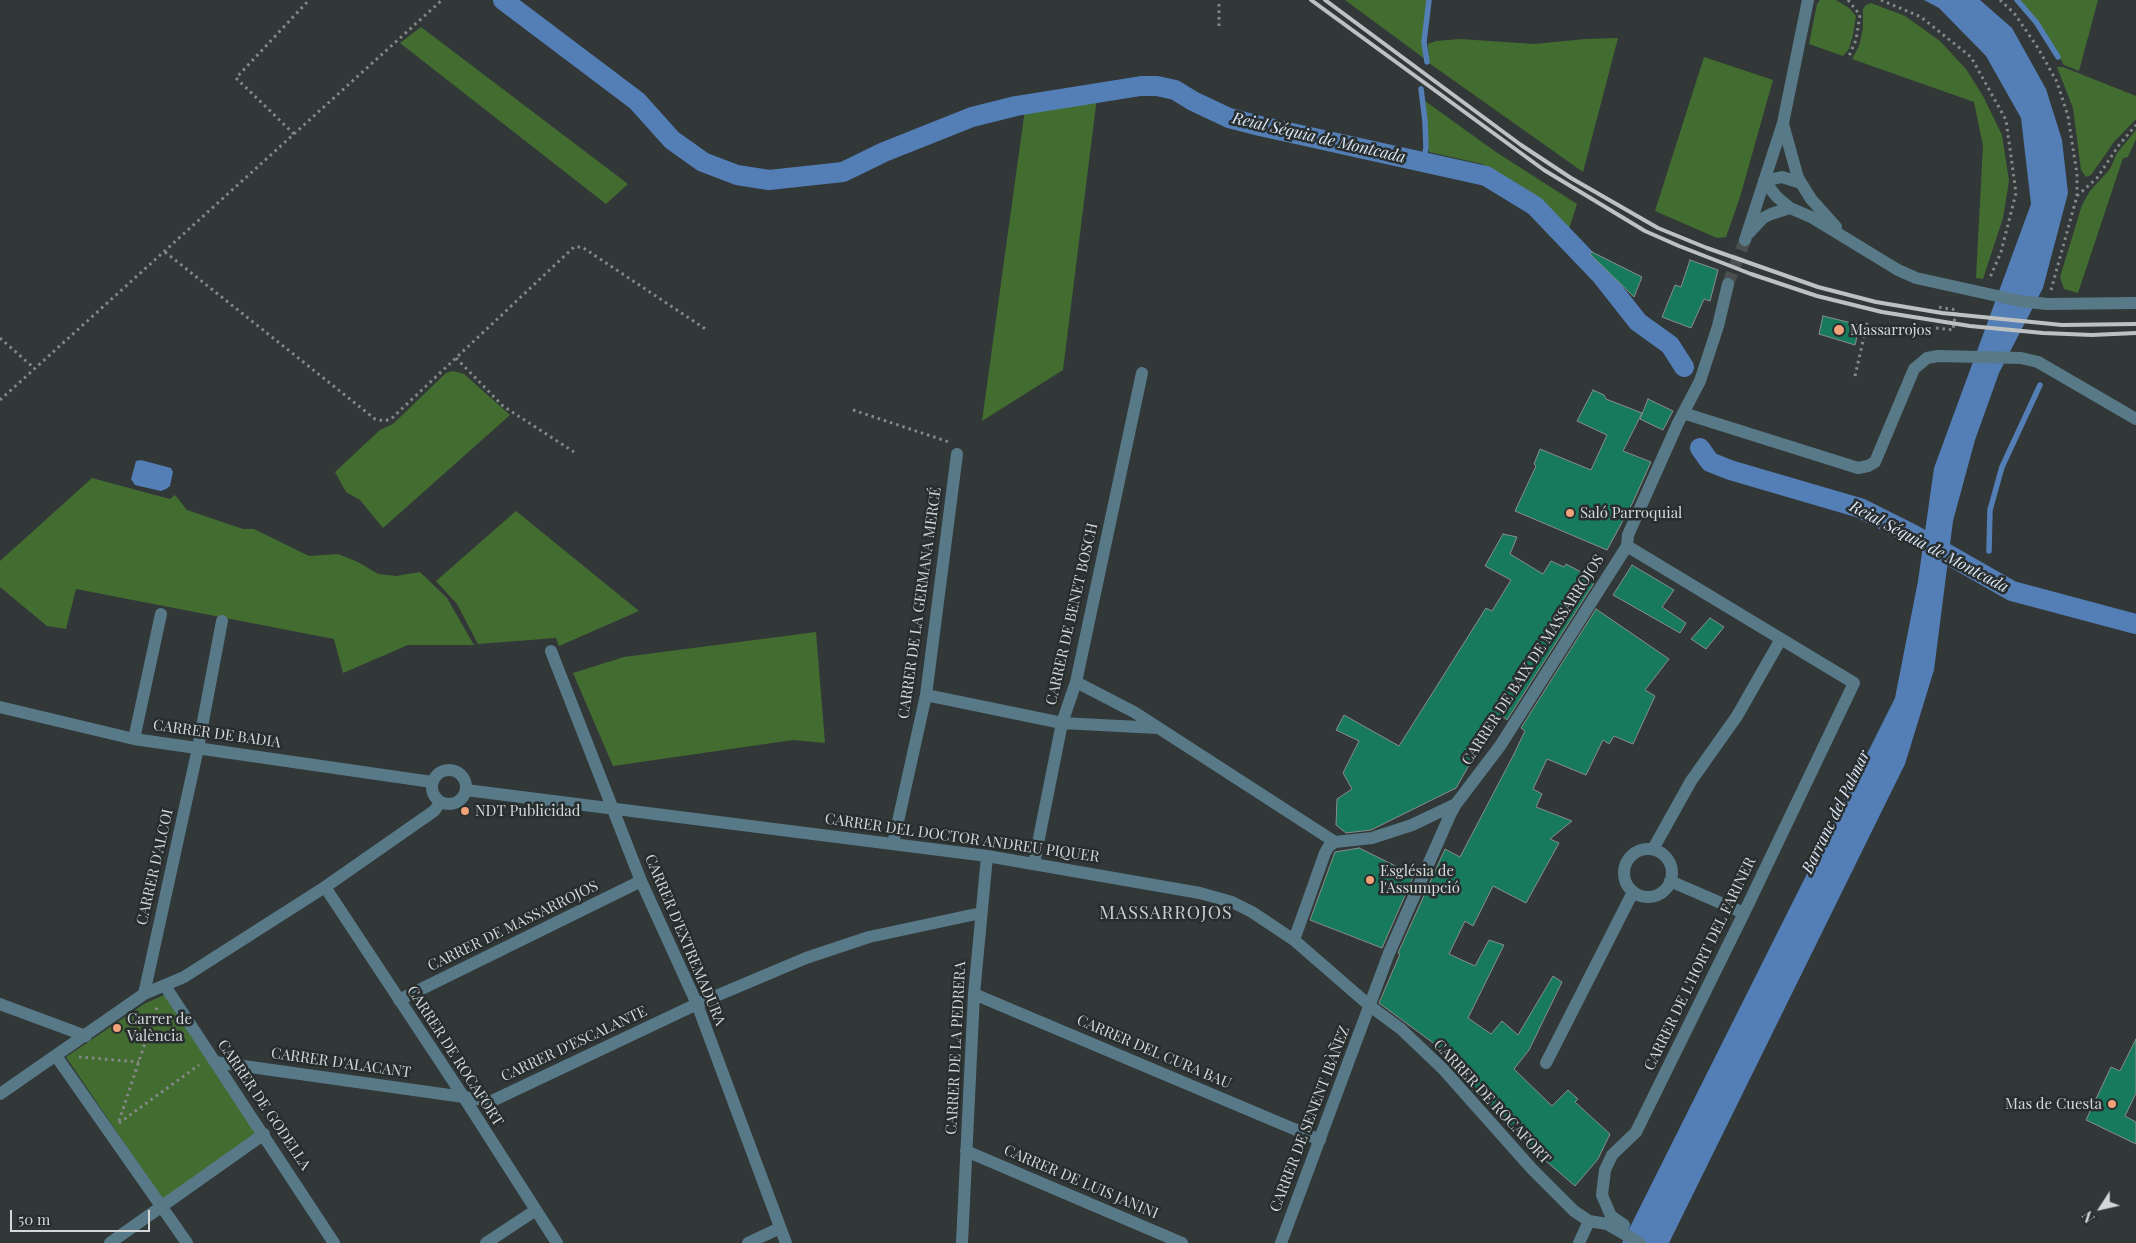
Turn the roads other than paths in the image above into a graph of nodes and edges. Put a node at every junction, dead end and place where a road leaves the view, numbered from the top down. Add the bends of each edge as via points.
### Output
1 (1808, 0) edge
2 (1783, 123) junction
3 (1764, 181) junction
4 (1801, 183) junction
5 (1790, 208) junction
6 (1852, 242) junction
7 (1728, 284) tunnel mouth
8 (2136, 303) edge
9 (1142, 373) dead end
10 (1683, 413) junction
11 (2136, 419) edge
12 (957, 454) road end
13 (1627, 546) junction
14 (161, 614) dead end
15 (222, 621) dead end
16 (1781, 639) junction
17 (551, 651) dead end
18 (1076, 682) junction
19 (926, 694) junction
20 (0, 707) edge
21 (1062, 724) junction
22 (1158, 728) junction
23 (134, 739) junction
24 (198, 748) junction
25 (432, 782) junction
26 (466, 790) junction
27 (440, 802) junction
28 (1456, 804) junction
29 (613, 808) junction
30 (1335, 842) junction
31 (893, 844) junction
32 (1653, 850) junction
33 (988, 856) junction
34 (1034, 863) junction
35 (641, 881) junction
36 (1670, 881) junction
37 (325, 887) junction
38 (1633, 892) junction
39 (981, 913) junction
40 (1744, 913) junction
41 (1294, 940) junction
42 (165, 986) junction
43 (144, 994) junction
44 (974, 994) junction
45 (399, 1000) junction
46 (0, 1004) edge
47 (697, 1004) junction
48 (1370, 1006) junction
49 (86, 1036) junction
50 (56, 1056) junction
51 (215, 1062) junction
52 (1546, 1063) dead end
53 (0, 1094) edge
54 (463, 1096) junction
55 (264, 1134) junction
56 (1320, 1140) junction
57 (966, 1151) junction
58 (162, 1207) junction
59 (536, 1210) junction
60 (1590, 1220) junction
61 (1609, 1220) junction
62 (780, 1228) junction
63 (110, 1243) edge
64 (187, 1243) edge
65 (334, 1243) edge
66 (486, 1243) edge
67 (557, 1243) edge
68 (748, 1243) edge
69 (786, 1243) edge
70 (962, 1243) edge
71 (1182, 1243) edge
72 (1281, 1243) edge
73 (1579, 1243) edge
74 (1641, 1243) edge

1 - 2 street
2 - 3 street
2 - 4 street
3 - 4 street via 1777,177
3 - 5 street
3 - 5 street via 1745,239 1763,218
4 - 6 street via 1819,210
5 - 6 street
6 - 8 street via 1875,258 1916,278 1983,294 2047,304
7 - 10 street, CARRER DE BAIX DE MASSARROJOS via 1700,381
9 - 18 street, CARRER DE BENET BOSCH
10 - 11 street via 1858,468 1868,466 1875,462 1914,369 1927,358 1938,356 2022,358 2038,362
10 - 13 street, CARRER DE BAIX DE MASSARROJOS via 1628,535
12 - 19 street, CARRER DE LA GERMANA MERCÉ
13 - 16 street
13 - 28 street, CARRER DE BAIX DE MASSARROJOS via 1500,746
14 - 23 street
15 - 24 street, CARRER D'ALCOI
16 - 32 street via 1737,716 1691,781
16 - 40 street, CARRER DE L'HORT DEL FARINER via 1854,683
17 - 29 street, CARRER D'EXTREMADURA
18 - 21 street, CARRER DE BENET BOSCH
18 - 22 street
19 - 21 street
19 - 31 street, CARRER DE LA GERMANA MERCÉ
20 - 23 street, CARRER DE BADIA
21 - 22 street
21 - 34 street, CARRER DE BENET BOSCH
22 - 30 street
23 - 24 street, CARRER DE BADIA
24 - 25 street, CARRER DE BADIA
24 - 43 street, CARRER D'ALCOI
25 - 26 street via 439,772 451,770 461,775
25 - 27 street via 432,794
26 - 27 street via 457,803 446,805
26 - 29 street
27 - 37 street via 434,811
28 - 30 street via 1372,838
28 - 48 street, CARRER DE BAIX DE MASSARROJOS via 1389,953
29 - 31 street, CARRER DEL DOCTOR ANDREU PIQUER
29 - 35 street, CARRER D'EXTREMADURA
30 - 41 street via 1324,853
31 - 33 street, CARRER DEL DOCTOR ANDREU PIQUER
32 - 36 street via 1667,858
32 - 38 street via 1637,851 1626,863 1624,879
33 - 34 street, CARRER DEL DOCTOR ANDREU PIQUER
33 - 39 street, CARRER DE LA PEDRERA
34 - 41 street, CARRER DEL DOCTOR ANDREU PIQUER via 1200,892 1252,912
35 - 45 street, CARRER DE MASSARROJOS
35 - 47 street, CARRER D'EXTREMADURA
36 - 38 street via 1667,888 1655,896 1640,896
36 - 40 street
37 - 42 street
37 - 45 street, CARRER DE ROCAFORT
38 - 52 street
39 - 44 street, CARRER DE LA PEDRERA
39 - 47 street, CARRER D'ESCALANTE via 869,937 806,958
40 - 61 street, CARRER DE L'HORT DEL FARINER via 1636,1132 1612,1155 1605,1170 1602,1195
41 - 48 street, CARRER DEL DOCTOR ANDREU PIQUER
42 - 43 street
42 - 51 street, CARRER DE GODELLA
43 - 49 street
44 - 56 street, CARRER DEL CURA BAU
44 - 57 street, CARRER DE LA PEDRERA
45 - 54 street, CARRER DE ROCAFORT
46 - 49 street
47 - 54 street, CARRER D'ESCALANTE via 492,1102
47 - 62 street, CARRER D'EXTREMADURA
48 - 56 street, CARRER DE SENENT IBÀÑEZ
48 - 60 street, CARRER DE ROCAFORT via 1429,1055 1561,1200
49 - 50 street
50 - 53 street
50 - 58 street
51 - 54 street, CARRER D'ALACANT
51 - 55 street, CARRER DE GODELLA
54 - 59 street, CARRER DE ROCAFORT
55 - 58 street
55 - 65 street, CARRER DE GODELLA
56 - 72 street, CARRER DE SENENT IBÀÑEZ
57 - 70 street, CARRER DE LA PEDRERA
57 - 71 street, CARRER DE LUIS JANINI
58 - 63 street
58 - 64 street
59 - 66 street
59 - 67 street, CARRER DE ROCAFORT
60 - 61 street, CARRER DE ROCAFORT
60 - 73 street
61 - 74 street, CARRER DE ROCAFORT
62 - 68 street
62 - 69 street, CARRER D'EXTREMADURA

